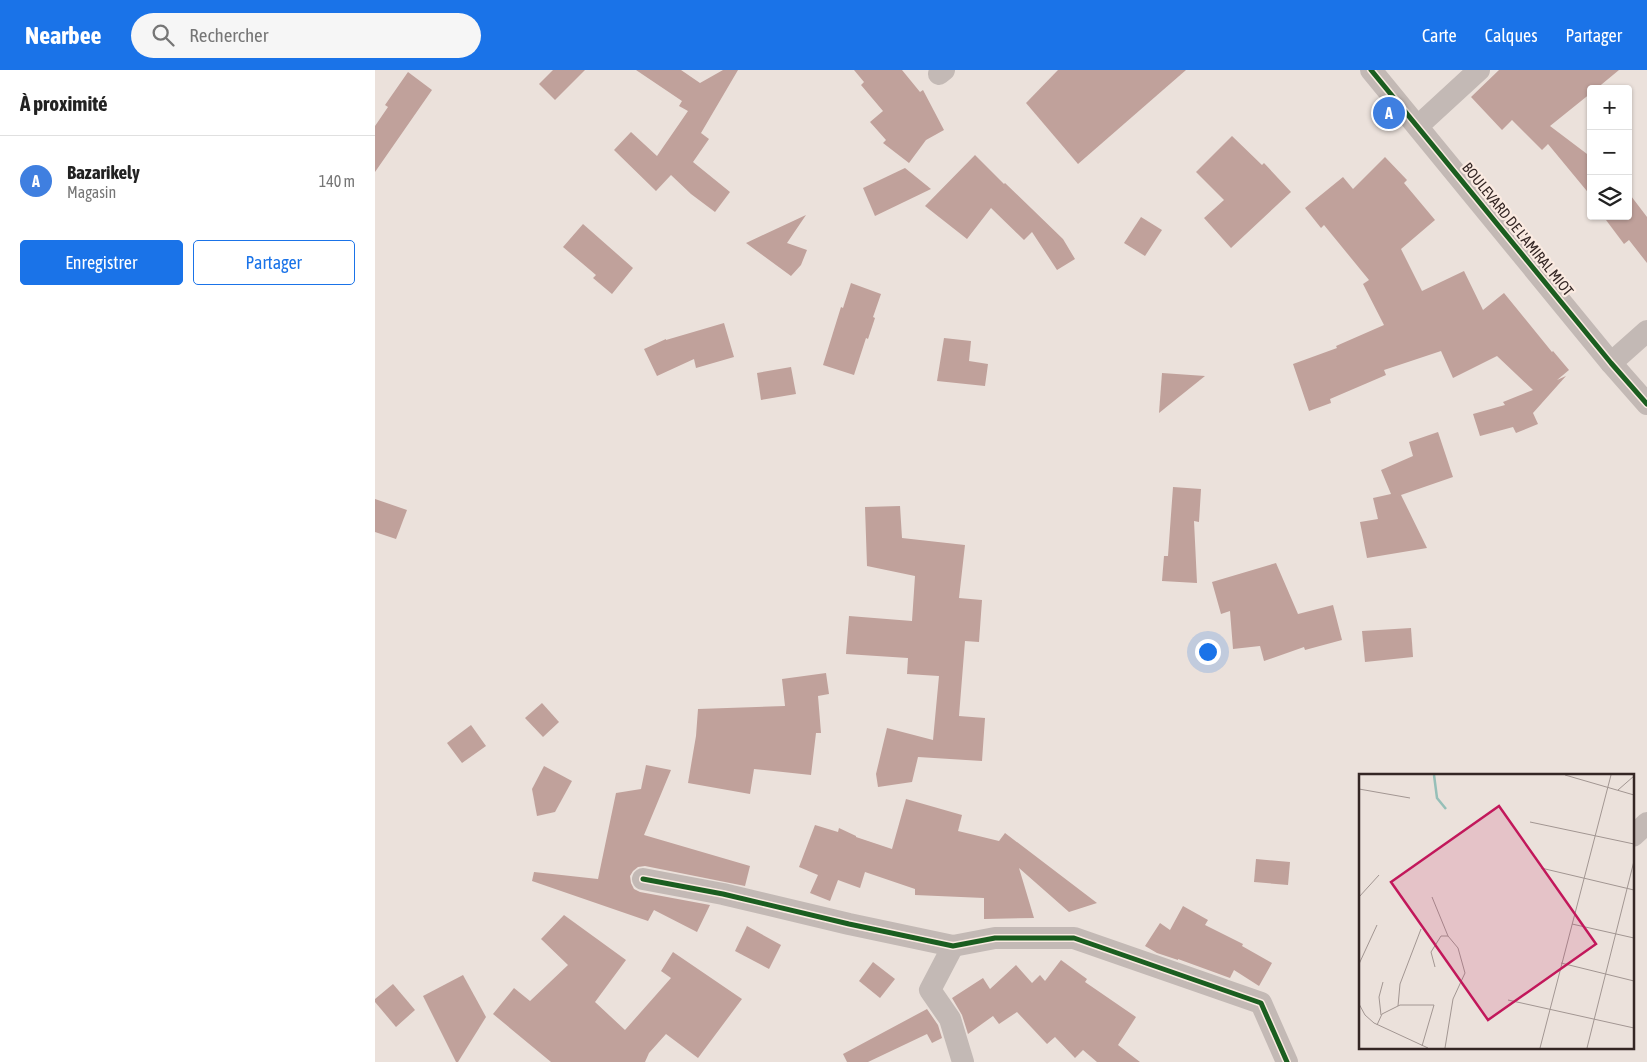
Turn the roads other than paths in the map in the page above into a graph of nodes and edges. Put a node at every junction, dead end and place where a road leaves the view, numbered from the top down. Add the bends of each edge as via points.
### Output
1 (1371, 70) edge
2 (1479, 70) edge
3 (1418, 126) junction
4 (1647, 331) edge
5 (1611, 363) junction
6 (1647, 404) edge
7 (1647, 823) edge
8 (1635, 834) edge
9 (643, 879) dead end
10 (953, 946) junction
11 (963, 1062) edge
12 (1287, 1062) edge

1 - 3 street, BOULEVARD DE L'AMIRAL MIOT
2 - 3 street
3 - 5 street, BOULEVARD DE L'AMIRAL MIOT
4 - 5 street
5 - 6 street, BOULEVARD DE L'AMIRAL MIOT
7 - 8 street
9 - 10 street
10 - 11 street via 930,990 950,1019
10 - 12 street via 995,938 1074,938 1261,1003

